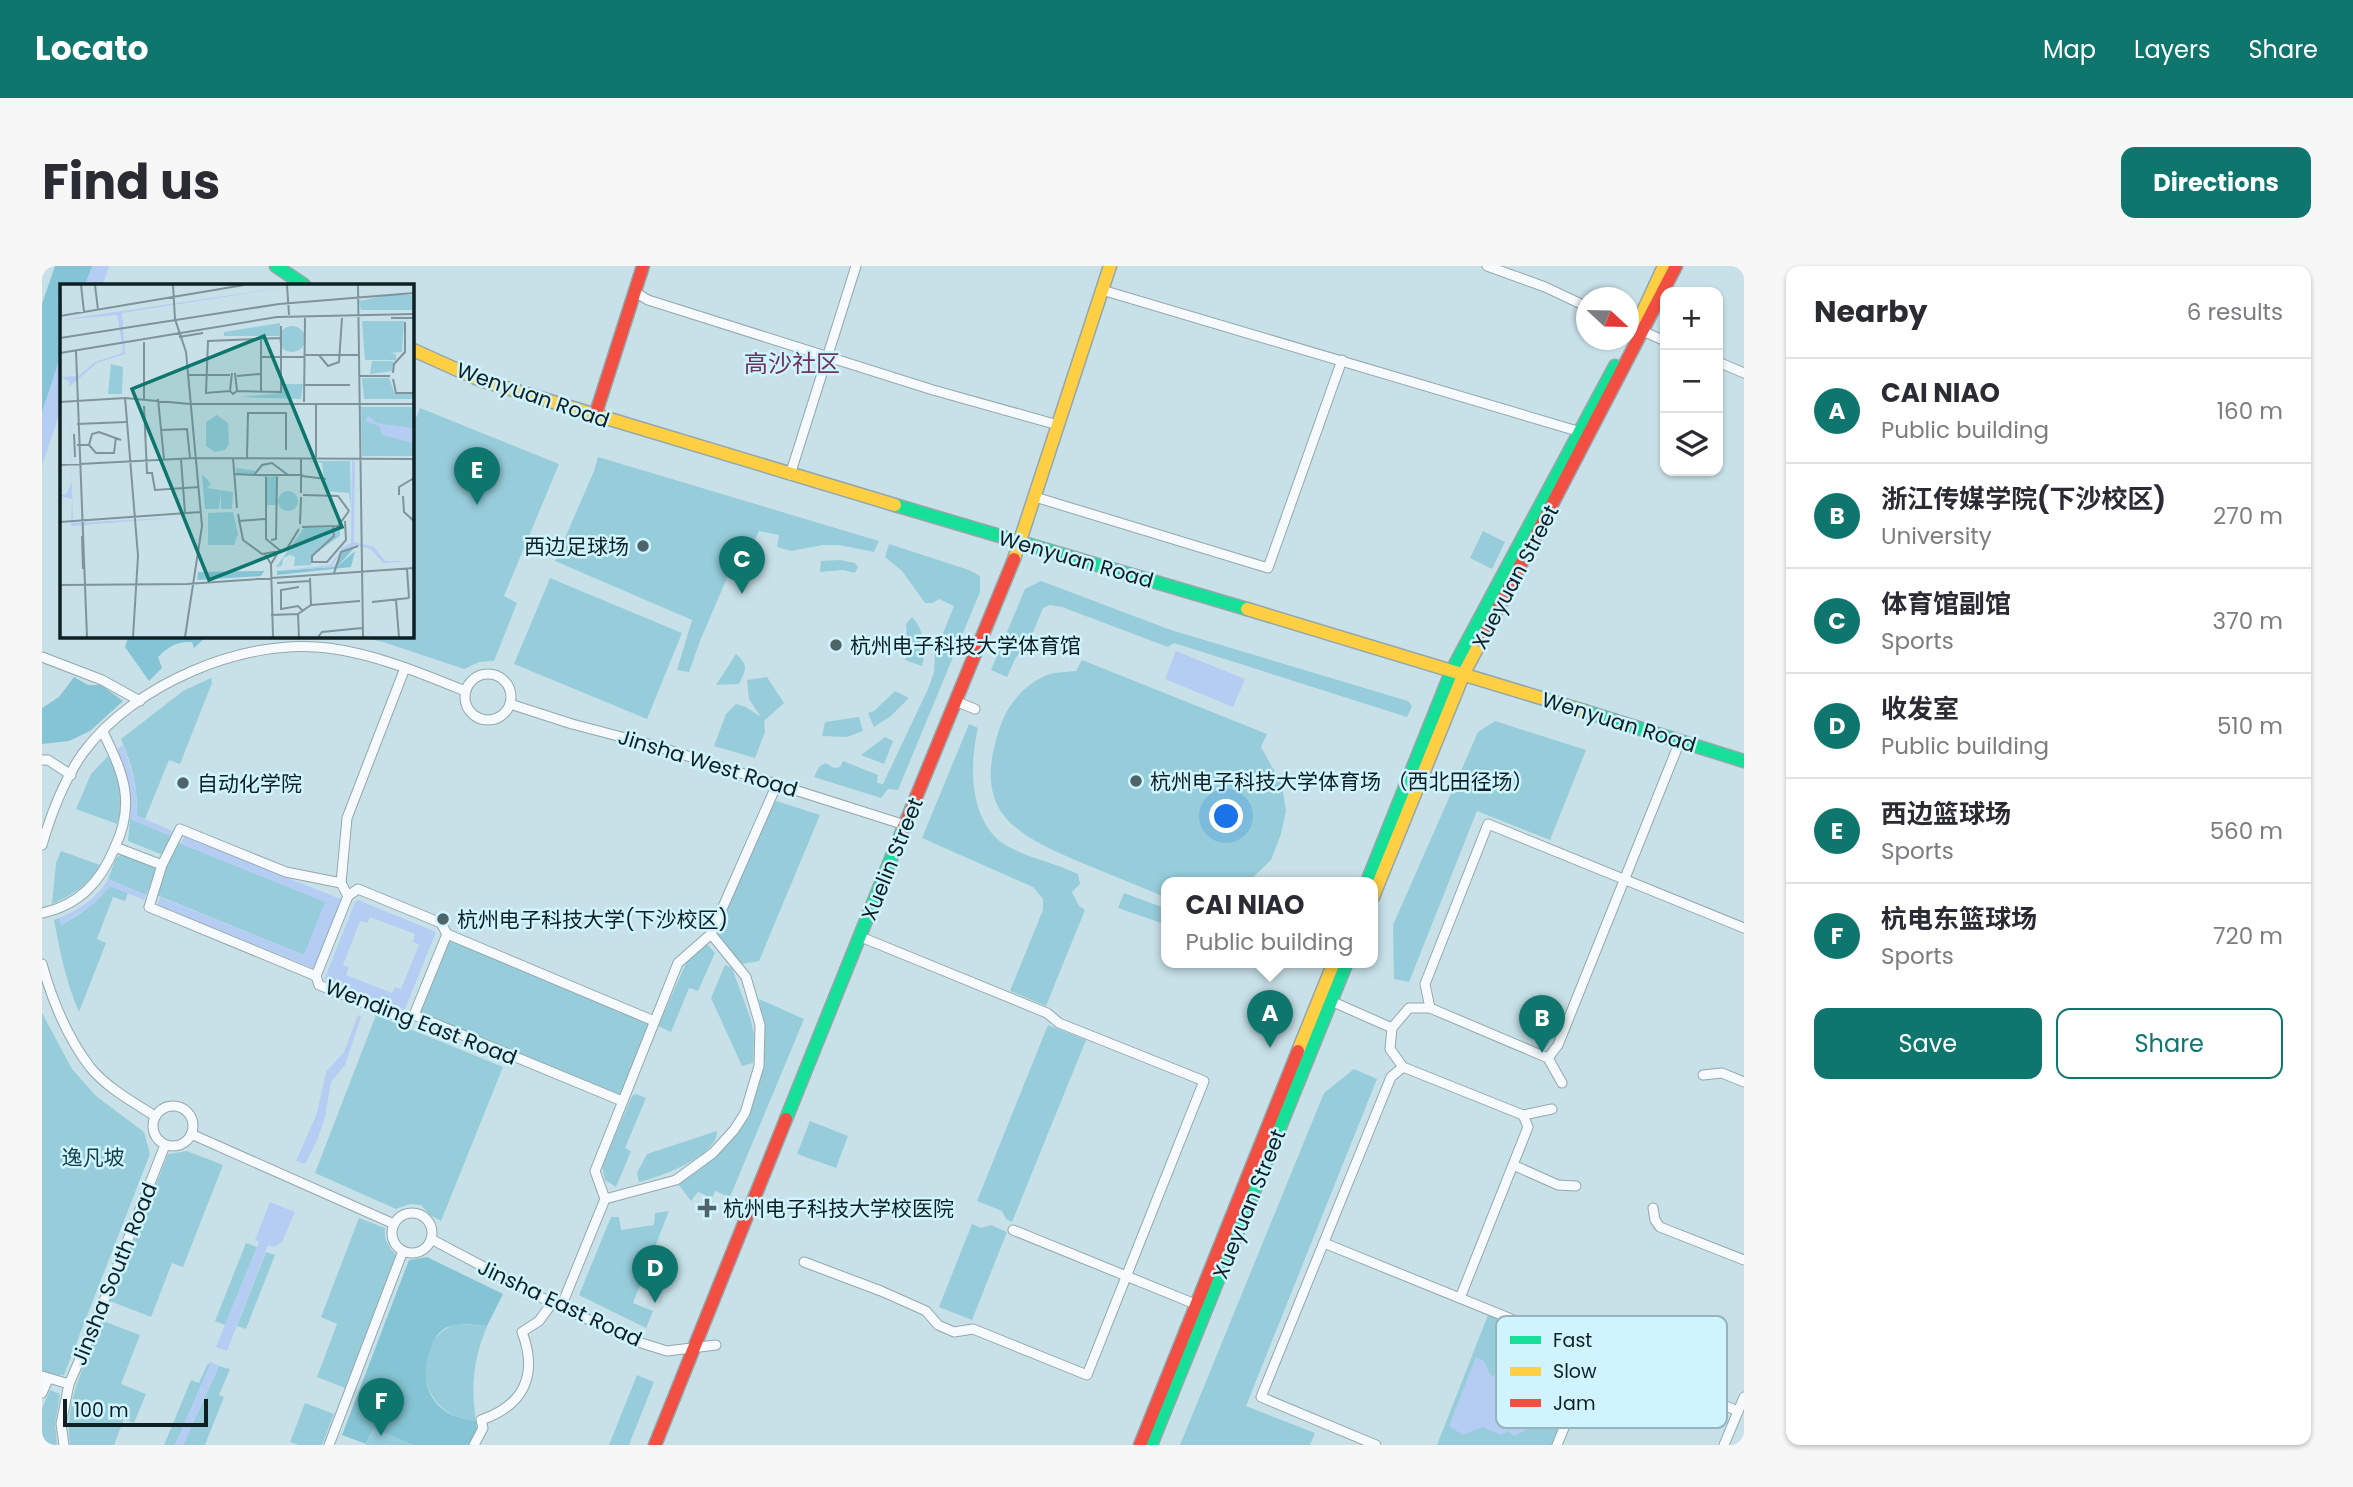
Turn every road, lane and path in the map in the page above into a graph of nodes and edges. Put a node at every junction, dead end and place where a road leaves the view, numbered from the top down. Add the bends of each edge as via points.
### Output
1 (276, 266) edge
2 (643, 266) edge
3 (856, 266) edge
4 (1110, 266) edge
5 (1487, 266) edge
6 (1664, 266) edge
7 (1676, 266) edge
8 (303, 284) edge
9 (1102, 290) junction
10 (635, 292) junction
11 (1576, 302) edge
12 (1639, 319) edge
13 (1639, 322) edge
14 (1639, 330) edge
15 (1660, 339) edge
16 (413, 350) edge
17 (1625, 350) edge
18 (828, 356) junction
19 (1342, 360) junction
20 (1723, 364) edge
21 (1744, 373) edge
22 (595, 416) junction
23 (1058, 425) junction
24 (1585, 433) junction
25 (790, 475) junction
26 (1035, 497) junction
27 (1021, 542) junction
28 (42, 657) edge
29 (405, 668) junction
30 (1458, 671) junction
31 (465, 691) junction
32 (140, 701) junction
33 (955, 701) junction
34 (510, 704) junction
35 (975, 709) dead end
36 (103, 732) junction
37 (1680, 740) junction
38 (42, 760) edge
39 (1744, 761) edge
40 (71, 775) junction
41 (777, 783) junction
42 (905, 825) junction
43 (42, 845) edge
44 (115, 847) junction
45 (162, 865) junction
46 (1369, 877) edge
47 (1624, 880) junction
48 (341, 883) junction
49 (1378, 884) edge
50 (348, 896) junction
51 (42, 913) edge
52 (1744, 928) edge
53 (447, 934) junction
54 (710, 934) junction
55 (861, 937) junction
56 (42, 964) edge
57 (1332, 968) edge
58 (1345, 968) edge
59 (316, 976) junction
60 (1331, 1001) junction
61 (1430, 1008) junction
62 (414, 1015) junction
63 (654, 1021) junction
64 (1392, 1027) junction
65 (1548, 1058) junction
66 (1403, 1066) junction
67 (1703, 1075) dead end
68 (1744, 1082) edge
69 (1562, 1083) dead end
70 (622, 1101) junction
71 (1552, 1109) dead end
72 (1523, 1115) junction
73 (155, 1116) junction
74 (191, 1134) junction
75 (165, 1145) junction
76 (1513, 1165) junction
77 (1576, 1186) dead end
78 (604, 1199) junction
79 (1653, 1208) dead end
80 (394, 1224) junction
81 (1013, 1230) dead end
82 (431, 1239) junction
83 (1324, 1243) junction
84 (402, 1251) junction
85 (1744, 1260) edge
86 (804, 1262) dead end
87 (1125, 1275) junction
88 (1460, 1298) junction
89 (556, 1305) junction
90 (1202, 1307) junction
91 (1505, 1316) edge
92 (716, 1345) dead end
93 (694, 1348) junction
94 (45, 1378) edge
95 (69, 1384) junction
96 (42, 1393) edge
97 (1744, 1397) edge
98 (1727, 1406) edge
99 (1738, 1411) junction
100 (1563, 1428) edge
101 (64, 1445) edge
102 (330, 1445) edge
103 (474, 1445) edge
104 (655, 1445) edge
105 (1140, 1445) edge
106 (1151, 1445) edge
107 (1376, 1445) edge
108 (1556, 1445) edge
109 (1724, 1445) edge

1 - 8 main road
2 - 10 main road
3 - 18 street
4 - 9 main road, Xuelin Street
5 - 11 street
6 - 12 main road, Xueyuan Street
7 - 13 main road, Xueyuan Street
9 - 19 street
9 - 23 main road, Xuelin Street
10 - 18 street via 648,300
10 - 22 main road
14 - 15 street
16 - 22 main road, Wenyuan Road via 480,380
17 - 24 main road, Xueyuan Street
18 - 23 street
18 - 25 street
19 - 24 street
19 - 26 street via 1268,568
20 - 21 street
22 - 25 main road, Wenyuan Road
23 - 26 main road, Xuelin Street
24 - 30 main road, Xueyuan Street
25 - 27 main road, Wenyuan Road
26 - 27 main road, Xuelin Street
27 - 30 main road, Wenyuan Road
27 - 33 main road, Xuelin Street
28 - 32 street via 102,680
29 - 31 street
29 - 32 street via 327,648 288,647 249,652 183,675
29 - 48 street via 347,818
30 - 37 main road, Wenyuan Road
30 - 46 main road, Xueyuan Street
30 - 49 main road, Xueyuan Street
31 - 34 street via 467,709 476,718 498,719
31 - 34 street via 479,676 499,676 508,685
32 - 36 street
33 - 35 street
33 - 42 main road, Xuelin Street
34 - 41 street, Jinsha West Road
36 - 40 street via 83,753
36 - 44 street via 126,789 124,828
37 - 39 main road, Wenyuan Road
37 - 47 street
38 - 40 street
40 - 43 street
41 - 42 street, Jinsha West Road
41 - 54 street
42 - 55 main road, Xuelin Street
44 - 45 street
44 - 51 street via 92,886 76,899
45 - 48 street via 180,829 286,872
45 - 59 street, Wending East Road via 149,908
47 - 52 street
47 - 61 street via 1488,824 1425,984
47 - 65 street via 1558,1045
48 - 50 street
50 - 53 street via 358,889 441,923
50 - 59 street
53 - 62 street
53 - 63 street
54 - 63 street via 678,963
54 - 78 street via 746,977 760,1025 759,1066 745,1113 713,1153 676,1180
55 - 87 street via 1204,1081
55 - 93 main road, Xuelin Street
56 - 73 street via 68,1034 91,1068
57 - 90 main road, Xueyuan Street
58 - 60 main road, Xueyuan Street
59 - 62 street, Wending East Road via 318,985 330,990 404,1019
60 - 64 street
60 - 90 main road, Xueyuan Street
61 - 64 street via 1409,1008
61 - 65 street
62 - 70 street, Wending East Road
63 - 70 street
64 - 66 street via 1390,1049
65 - 69 street
66 - 72 street
66 - 83 street via 1391,1077
67 - 68 street via 1722,1073
70 - 78 street via 595,1171
71 - 72 street
72 - 76 street via 1528,1127
73 - 74 street via 165,1107 184,1109 192,1119
73 - 75 street via 155,1136
74 - 75 street via 179,1146
74 - 80 street
75 - 95 street, Jinsha South Road
76 - 77 street via 1558,1185
76 - 88 street
78 - 89 street
79 - 85 street via 1660,1227
80 - 82 street via 405,1214 418,1213 431,1227
80 - 84 street via 391,1235
81 - 87 street
82 - 84 street via 416,1253
82 - 89 street, Jinsha East Road
83 - 88 street
83 - 107 street via 1261,1398
84 - 102 street
86 - 87 street via 926,1311 938,1325 954,1332 973,1329 1087,1375
87 - 90 street
88 - 91 street
89 - 93 street, Jinsha East Road via 647,1345 667,1351
89 - 103 street via 523,1332 531,1362 527,1380 504,1410 481,1420 483,1428
90 - 105 main road, Xueyuan Street
90 - 106 main road, Xueyuan Street
92 - 93 street, Jinsha East Road
93 - 104 main road, Xuelin Street
94 - 95 street
94 - 96 street
95 - 101 street, Jinsha South Road via 61,1424
97 - 99 street
98 - 99 street
99 - 109 street
100 - 108 street

